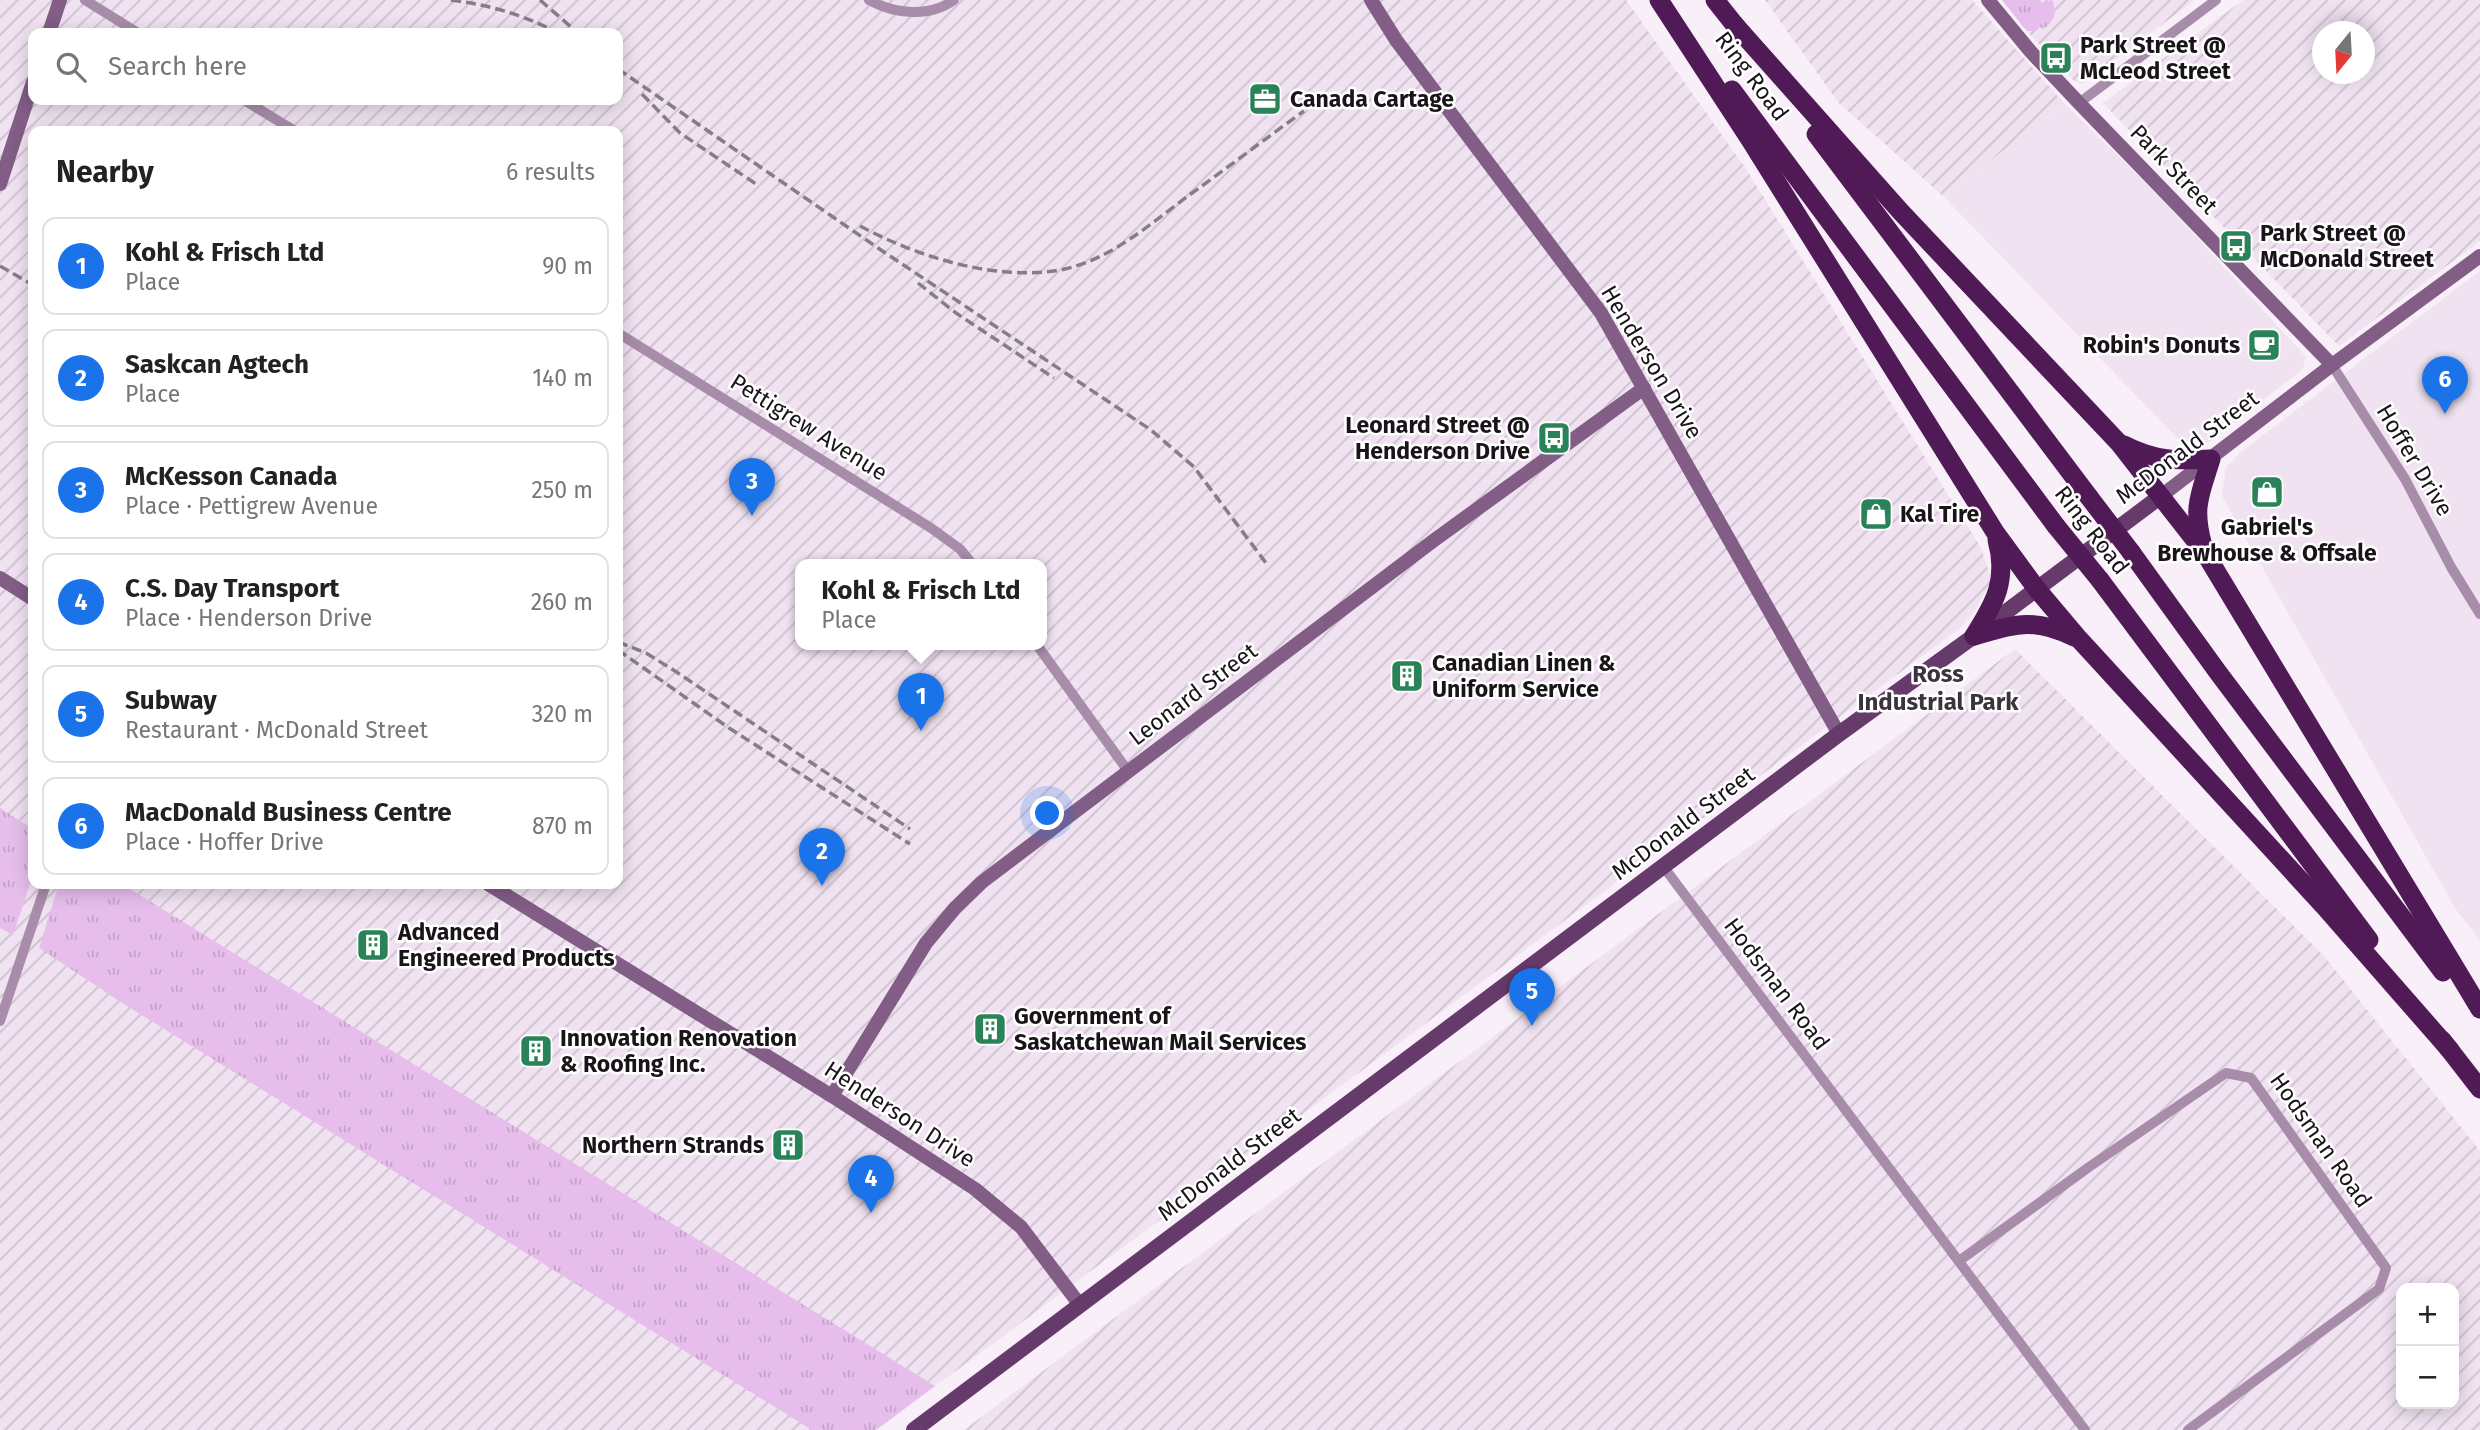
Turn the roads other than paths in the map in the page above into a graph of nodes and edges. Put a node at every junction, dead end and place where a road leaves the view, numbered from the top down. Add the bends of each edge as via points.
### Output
1 (60, 0) edge
2 (85, 0) edge
3 (869, 0) edge
4 (954, 0) edge
5 (1371, 0) edge
6 (1659, 0) edge
7 (1665, 0) edge
8 (1715, 0) edge
9 (1988, 0) edge
10 (2216, 0) edge
11 (1734, 24) junction
12 (51, 28) edge
13 (130, 28) edge
14 (28, 97) edge
15 (2079, 103) junction
16 (252, 105) edge
17 (287, 126) edge
18 (0, 184) edge
19 (2480, 256) edge
20 (623, 336) edge
21 (2332, 365) junction
22 (1644, 388) junction
23 (2119, 443) junction
24 (2211, 459) junction
25 (2161, 496) junction
26 (1995, 532) junction
27 (2205, 553) junction
28 (968, 559) edge
29 (0, 578) edge
30 (2036, 588) junction
31 (28, 596) edge
32 (2480, 614) edge
33 (1974, 636) junction
34 (2079, 639) junction
35 (1041, 650) edge
36 (1839, 734) junction
37 (1128, 771) junction
38 (1663, 866) junction
39 (44, 889) edge
40 (496, 889) edge
41 (2480, 1009) edge
42 (0, 1021) edge
43 (2480, 1024) edge
44 (2450, 1050) junction
45 (2480, 1090) edge
46 (832, 1096) junction
47 (1959, 1261) junction
48 (1080, 1305) junction
49 (915, 1430) edge
50 (2085, 1430) edge
51 (2188, 1430) edge

1 - 12 street
2 - 13 street
3 - 4 street via 912,12
5 - 22 street, Henderson Drive via 1396,40 1601,313
6 - 26 highway
7 - 44 highway, Ring Road, bridge
8 - 11 highway, Ring Road
9 - 15 street, Park Street
10 - 15 street
11 - 23 highway via 1901,212
11 - 43 highway, Ring Road, bridge
14 - 18 street
15 - 21 street, Park Street
16 - 17 street
19 - 21 street, McDonald Street
20 - 28 street, Pettigrew Avenue via 932,528
21 - 24 street, McDonald Street
21 - 32 street, Hoffer Drive via 2405,479
22 - 36 street, Henderson Drive
22 - 37 street, Leonard Street
23 - 24 highway via 2161,459
23 - 25 highway
24 - 25 street, McDonald Street
24 - 27 highway via 2196,508
25 - 27 highway
25 - 30 main road, McDonald Street
26 - 30 highway
26 - 33 highway via 2002,574 1993,607
27 - 41 highway
29 - 31 street
30 - 33 main road, McDonald Street
30 - 34 highway
33 - 34 highway via 2033,624 2052,626
33 - 36 main road, McDonald Street
34 - 44 highway
35 - 37 street
36 - 38 main road, McDonald Street
37 - 46 street, Leonard Street via 982,882 955,908 926,943
38 - 47 street, Hodsman Road
38 - 48 main road, McDonald Street
39 - 42 street
40 - 46 street, Henderson Drive
44 - 45 highway, Ring Road
46 - 48 street, Henderson Drive via 975,1189 1021,1227
47 - 50 street, Hodsman Road
47 - 51 street, Hodsman Road via 2226,1073 2251,1078 2386,1268 2379,1289
48 - 49 main road, McDonald Street

